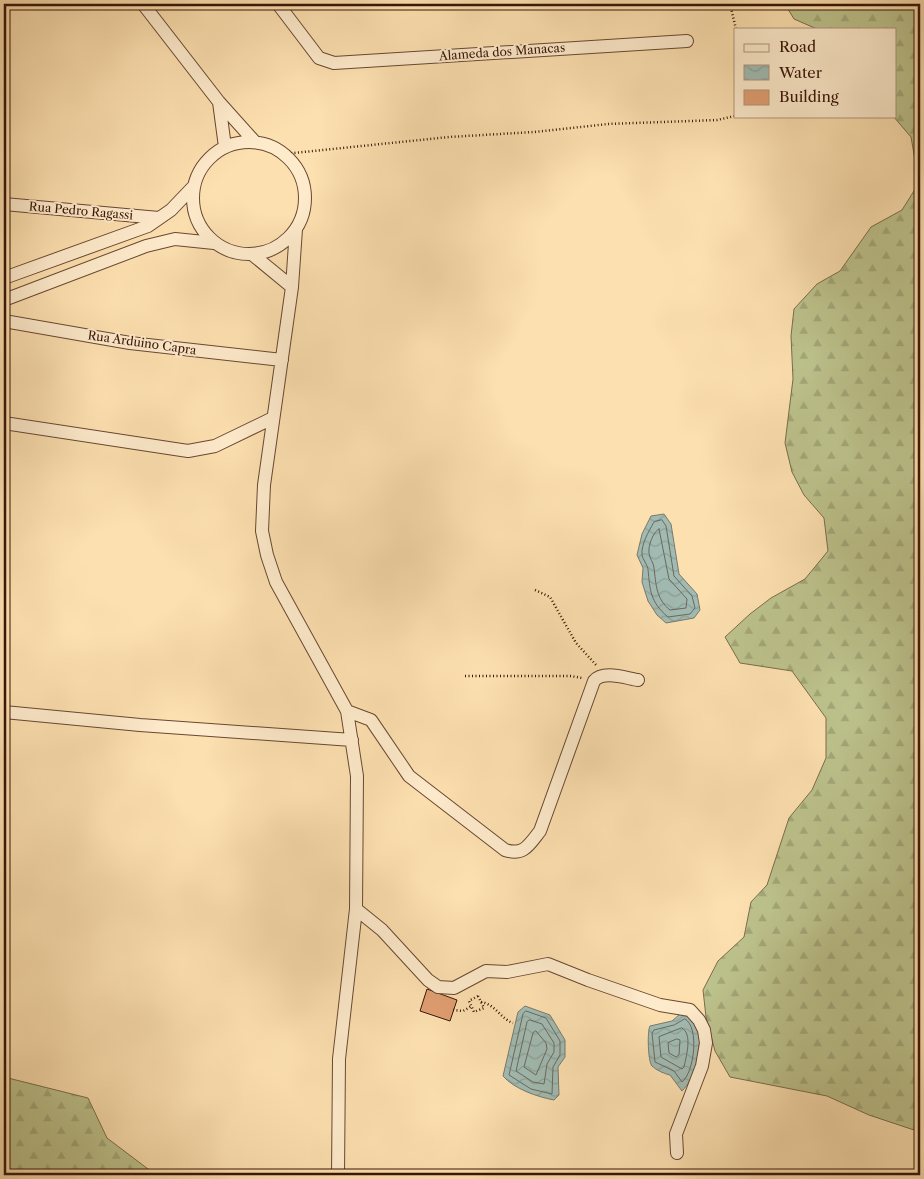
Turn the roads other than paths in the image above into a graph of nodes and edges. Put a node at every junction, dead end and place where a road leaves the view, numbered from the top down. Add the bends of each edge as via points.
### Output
1 (143, 4) edge
2 (278, 4) edge
3 (686, 41) dead end
4 (219, 102) junction
5 (255, 142) junction
6 (225, 147) junction
7 (194, 186) junction
8 (4, 204) edge
9 (159, 218) junction
10 (296, 229) junction
11 (214, 243) junction
12 (253, 255) junction
13 (4, 278) edge
14 (292, 287) junction
15 (4, 300) edge
16 (4, 321) edge
17 (282, 360) junction
18 (273, 418) junction
19 (4, 423) edge
20 (638, 680) dead end
21 (4, 712) edge
22 (347, 712) junction
23 (352, 740) junction
24 (356, 909) junction
25 (676, 1153) dead end
26 (338, 1175) edge

1 - 4 street
2 - 3 street, Alameda dos Manacas via 319,58 334,63
4 - 5 street
4 - 6 street
5 - 6 street
5 - 10 street via 275,148 297,170 304,189 304,210
6 - 7 street via 208,159
7 - 9 street
7 - 11 street via 196,218
8 - 9 street, Rua Pedro Ragassi
9 - 13 street via 148,226
10 - 12 street via 273,250
10 - 14 street
11 - 12 street via 232,252
11 - 15 street via 175,239 146,246
12 - 14 street
14 - 17 street
16 - 17 street, Rua Arduino Capra via 130,343
17 - 18 street
18 - 19 street via 215,446 188,451
18 - 22 street via 262,530 267,555 276,582
20 - 22 street via 599,678 540,831 526,850 515,853 505,850 409,776 371,720
21 - 23 street
22 - 23 street
23 - 24 street via 357,776
24 - 25 street via 382,930 438,987 454,988 486,971 515,971 548,964 642,1000 690,1010 700,1020 706,1043 702,1066 676,1134
24 - 26 street via 339,1059

